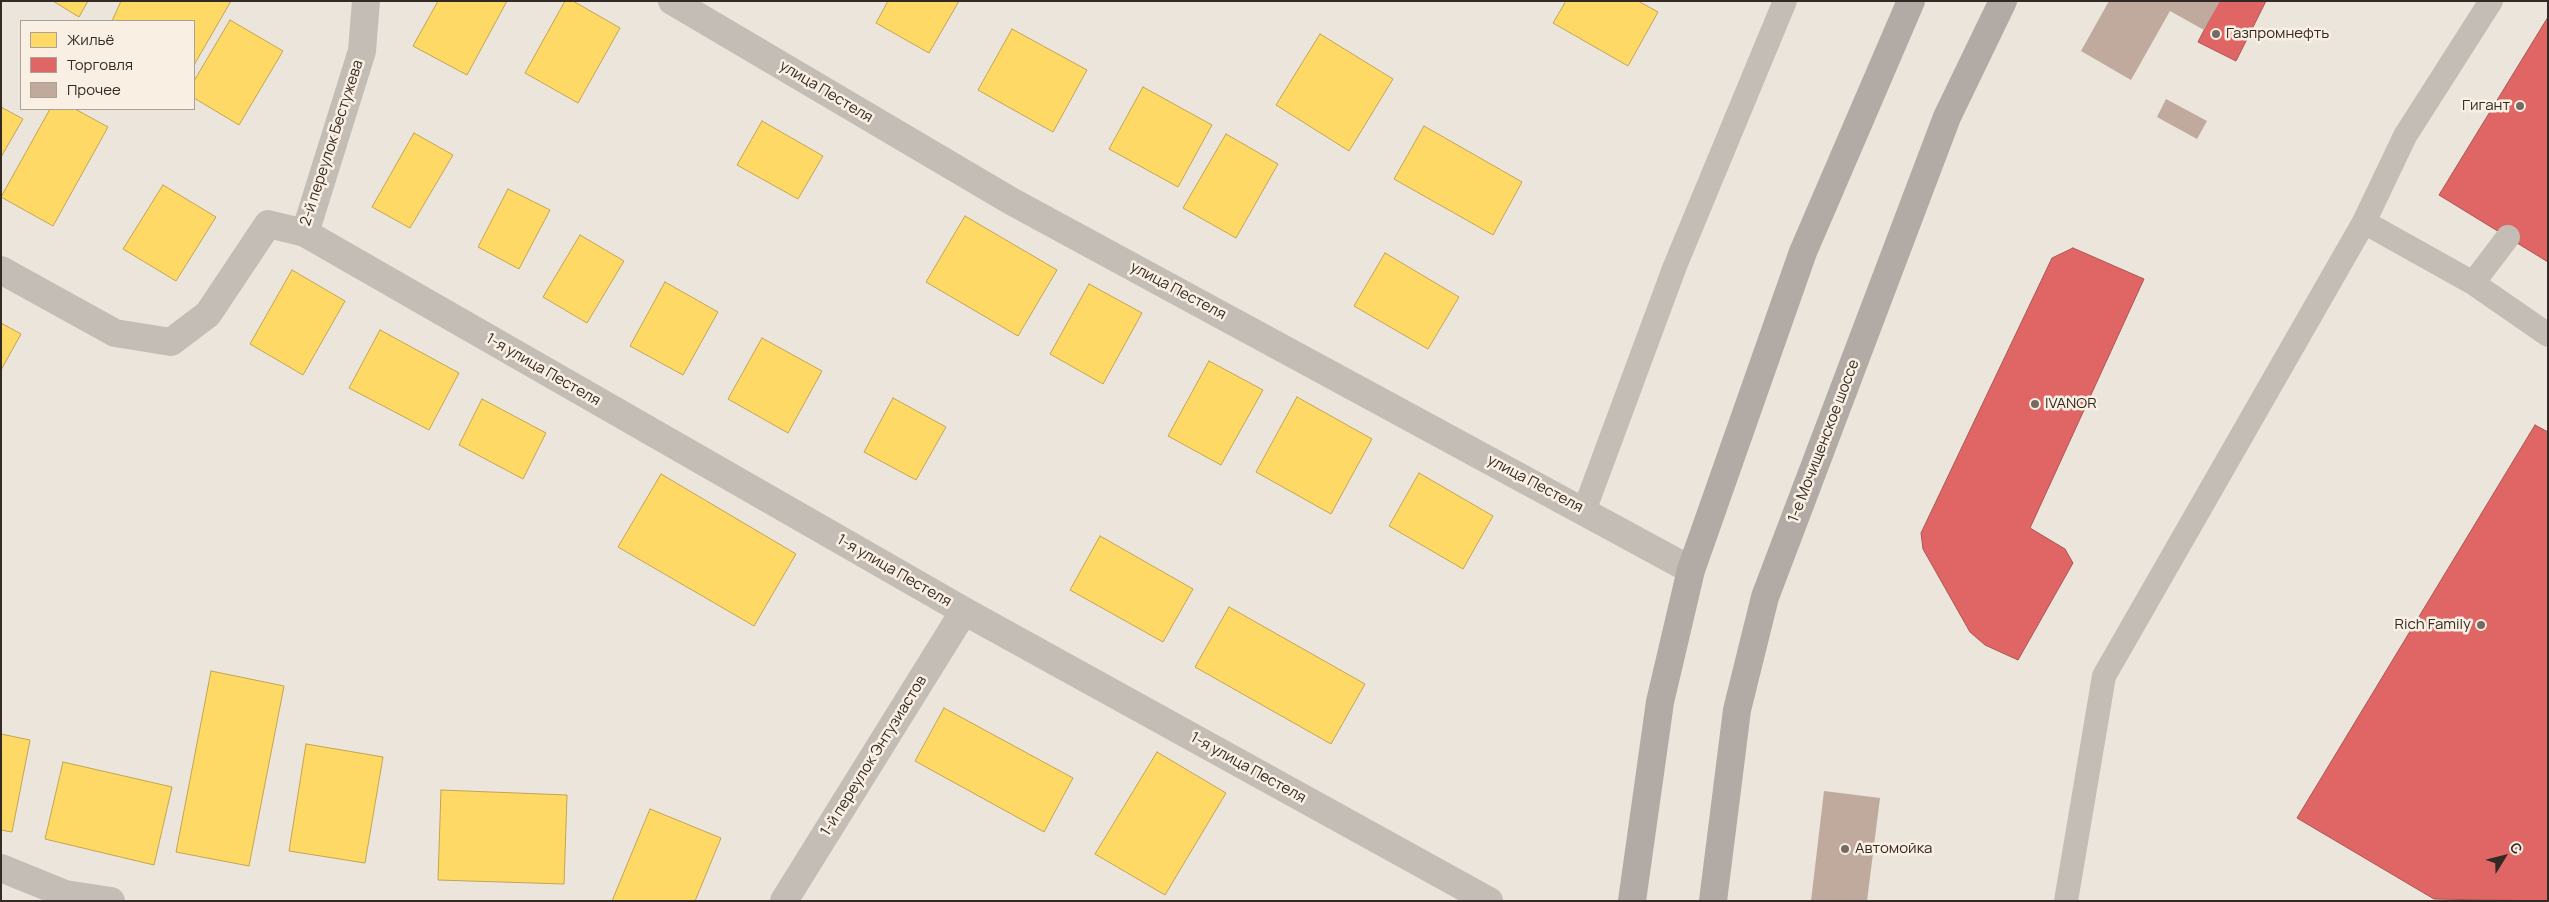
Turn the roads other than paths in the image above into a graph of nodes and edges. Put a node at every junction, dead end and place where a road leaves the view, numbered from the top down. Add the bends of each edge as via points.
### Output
1 (366, 1) edge
2 (672, 1) edge
3 (1785, 1) edge
4 (1911, 1) edge
5 (2003, 1) edge
6 (2491, 1) edge
7 (2364, 222) junction
8 (305, 232) junction
9 (2508, 237) dead end
10 (1, 270) edge
11 (2473, 283) junction
12 (2548, 335) edge
13 (1584, 511) junction
14 (1691, 570) junction
15 (964, 611) junction
16 (1, 868) edge
17 (111, 901) edge
18 (784, 901) edge
19 (1489, 901) edge
20 (1632, 901) edge
21 (1713, 901) edge
22 (2066, 901) edge

1 - 8 street, 2-й переулок Бестужева via 362,51
2 - 13 street, улица Пестеля via 1011,201
3 - 13 lane via 1674,266
4 - 14 main road via 1803,252
5 - 21 main road, 1-е Мочищенское шоссе via 1947,117 1765,597 1737,710
6 - 7 lane via 2405,136
7 - 11 lane
7 - 22 lane via 2104,676
8 - 10 street, 2-й переулок Бестужева via 268,224 208,314 171,342 116,332
8 - 15 street, 1-я улица Пестеля
9 - 11 lane
11 - 12 lane
13 - 14 street, улица Пестеля
14 - 20 main road via 1660,702
15 - 18 street, 1-й переулок Энтузиастов
15 - 19 street, 1-я улица Пестеля
16 - 17 street via 65,894

